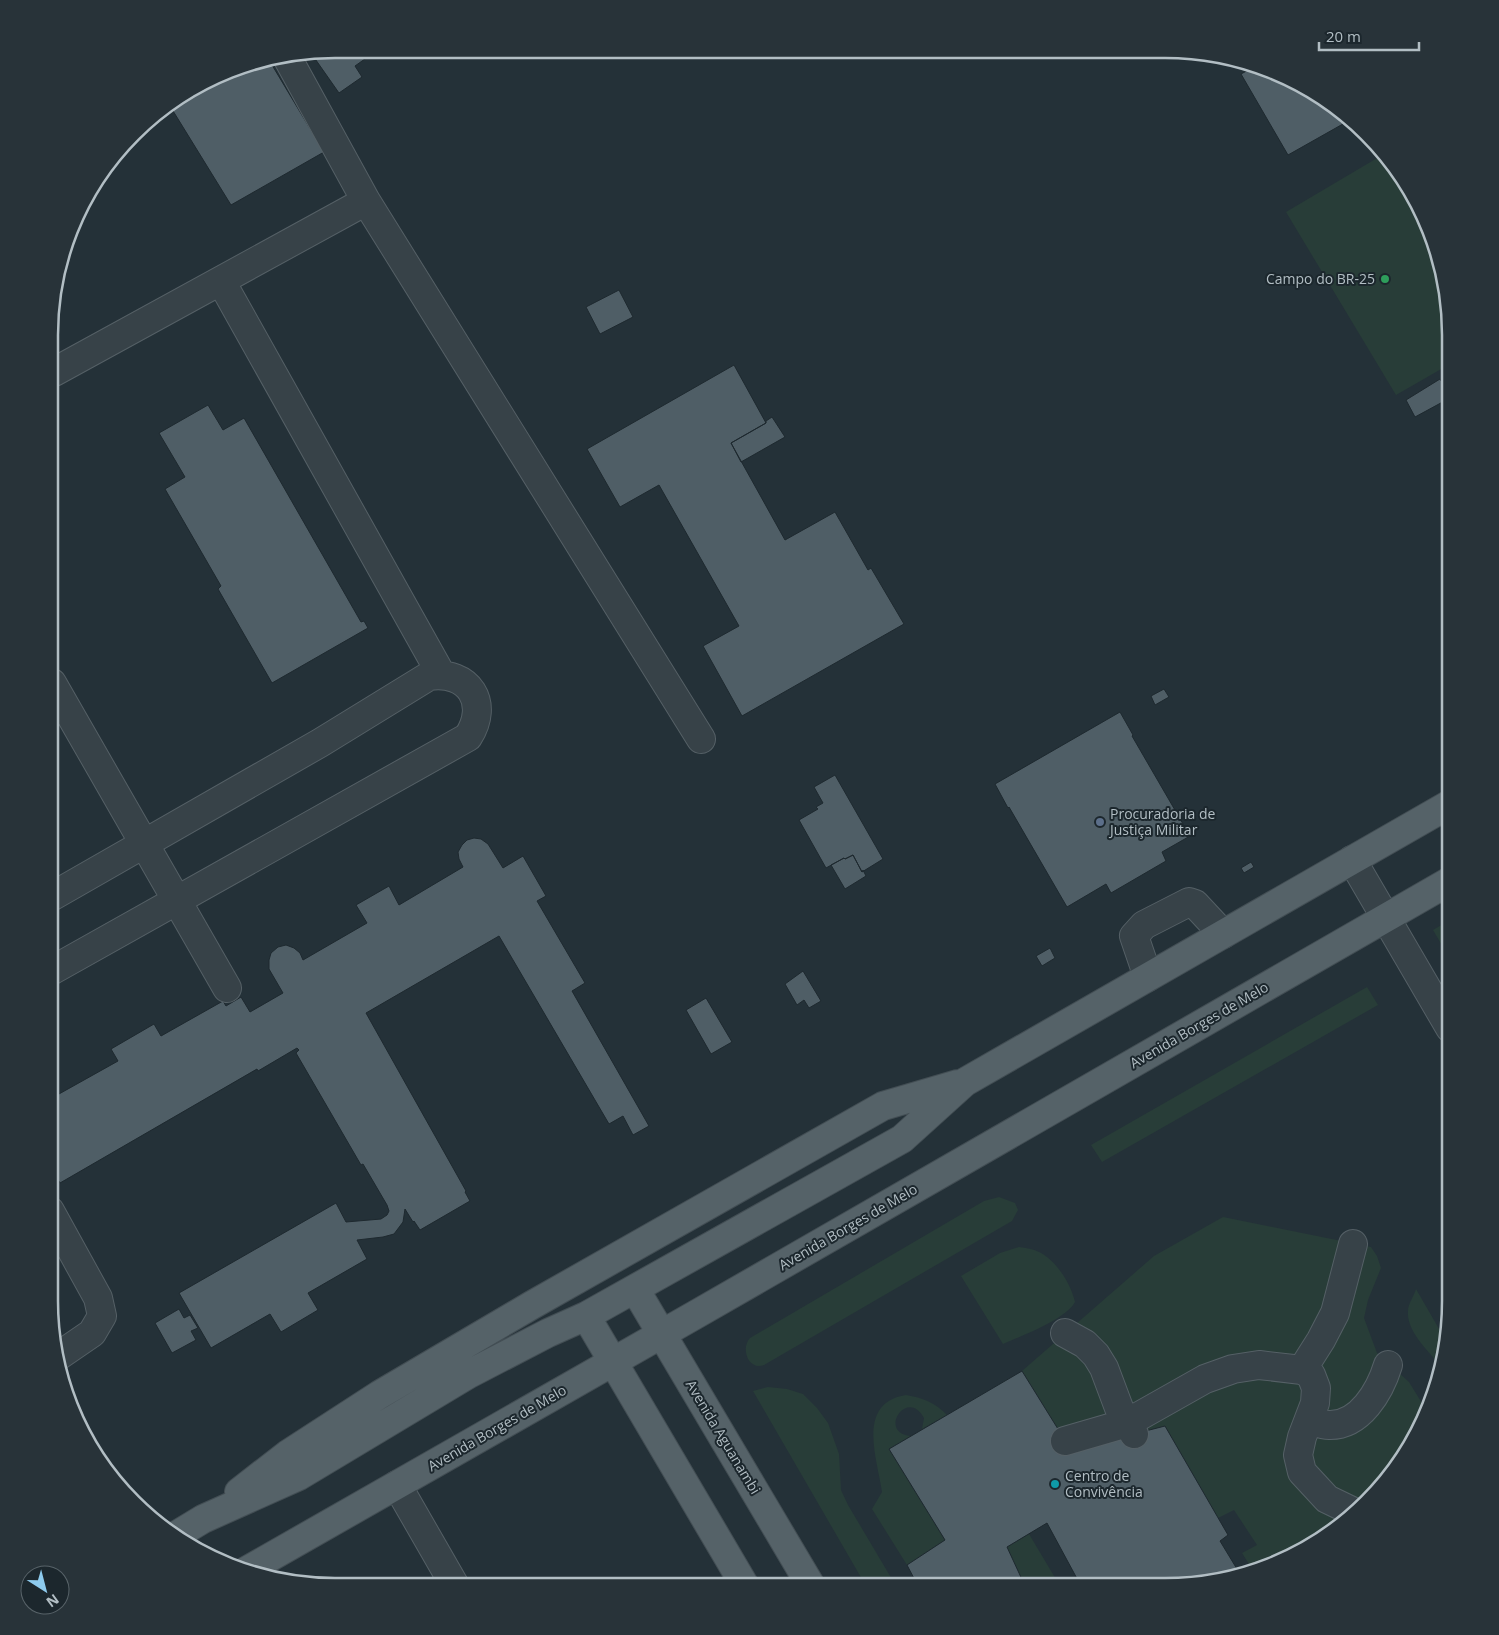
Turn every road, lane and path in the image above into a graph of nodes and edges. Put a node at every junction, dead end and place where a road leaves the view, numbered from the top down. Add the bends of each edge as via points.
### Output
1 (290, 61) edge
2 (366, 201) junction
3 (221, 281) junction
4 (58, 370) edge
5 (441, 674) junction
6 (58, 694) edge
7 (701, 739) dead end
8 (1442, 809) edge
9 (144, 844) junction
10 (1352, 860) junction
11 (1442, 886) edge
12 (58, 893) edge
13 (176, 900) junction
14 (1385, 918) junction
15 (1223, 934) junction
16 (58, 967) edge
17 (1148, 977) junction
18 (227, 988) dead end
19 (1442, 1014) edge
20 (965, 1082) junction
21 (58, 1226) edge
22 (1353, 1244) dead end
23 (635, 1289) junction
24 (586, 1316) junction
25 (1065, 1333) dead end
26 (662, 1334) junction
27 (63, 1353) edge
28 (613, 1362) junction
29 (1388, 1365) dead end
30 (1302, 1370) junction
31 (1310, 1420) junction
32 (1130, 1429) junction
33 (1065, 1441) dead end
34 (397, 1485) junction
35 (1347, 1509) edge
36 (203, 1519) junction
37 (182, 1532) edge
38 (184, 1533) edge
39 (255, 1566) edge
40 (450, 1578) edge
41 (740, 1578) edge
42 (806, 1578) edge

1 - 2 street
2 - 3 street
2 - 7 street
3 - 4 street
3 - 5 street
5 - 9 street via 429,676
5 - 13 street via 452,676 471,690 477,714 468,737
6 - 9 street
8 - 10 main road
9 - 12 street
9 - 13 street
10 - 14 street
10 - 15 main road
11 - 14 main road, Avenida Borges de Melo
13 - 16 street
13 - 18 street
14 - 19 street
14 - 26 main road, Avenida Borges de Melo
15 - 17 main road
15 - 17 street via 1189,902 1144,925 1134,936
17 - 20 main road
20 - 23 main road via 902,1139
20 - 36 main road via 883,1106 541,1300 379,1395 288,1454
21 - 27 street via 98,1298 102,1316 92,1334
22 - 30 street via 1334,1313
23 - 24 main road
23 - 26 main road, Avenida Aguanambi
24 - 28 main road
24 - 36 main road via 469,1374 300,1476
25 - 32 street via 1085,1344 1096,1355
26 - 28 main road, Avenida Borges de Melo
26 - 42 main road, Avenida Aguanambi
28 - 34 main road, Avenida Borges de Melo
28 - 41 main road
29 - 31 street via 1374,1396 1347,1423 1328,1426
30 - 31 street via 1311,1375 1316,1388
30 - 32 street via 1259,1365 1233,1369 1205,1379
31 - 35 street via 1298,1455 1302,1472 1327,1499
32 - 33 street
34 - 39 main road, Avenida Borges de Melo
34 - 40 street
36 - 37 main road
36 - 38 main road

